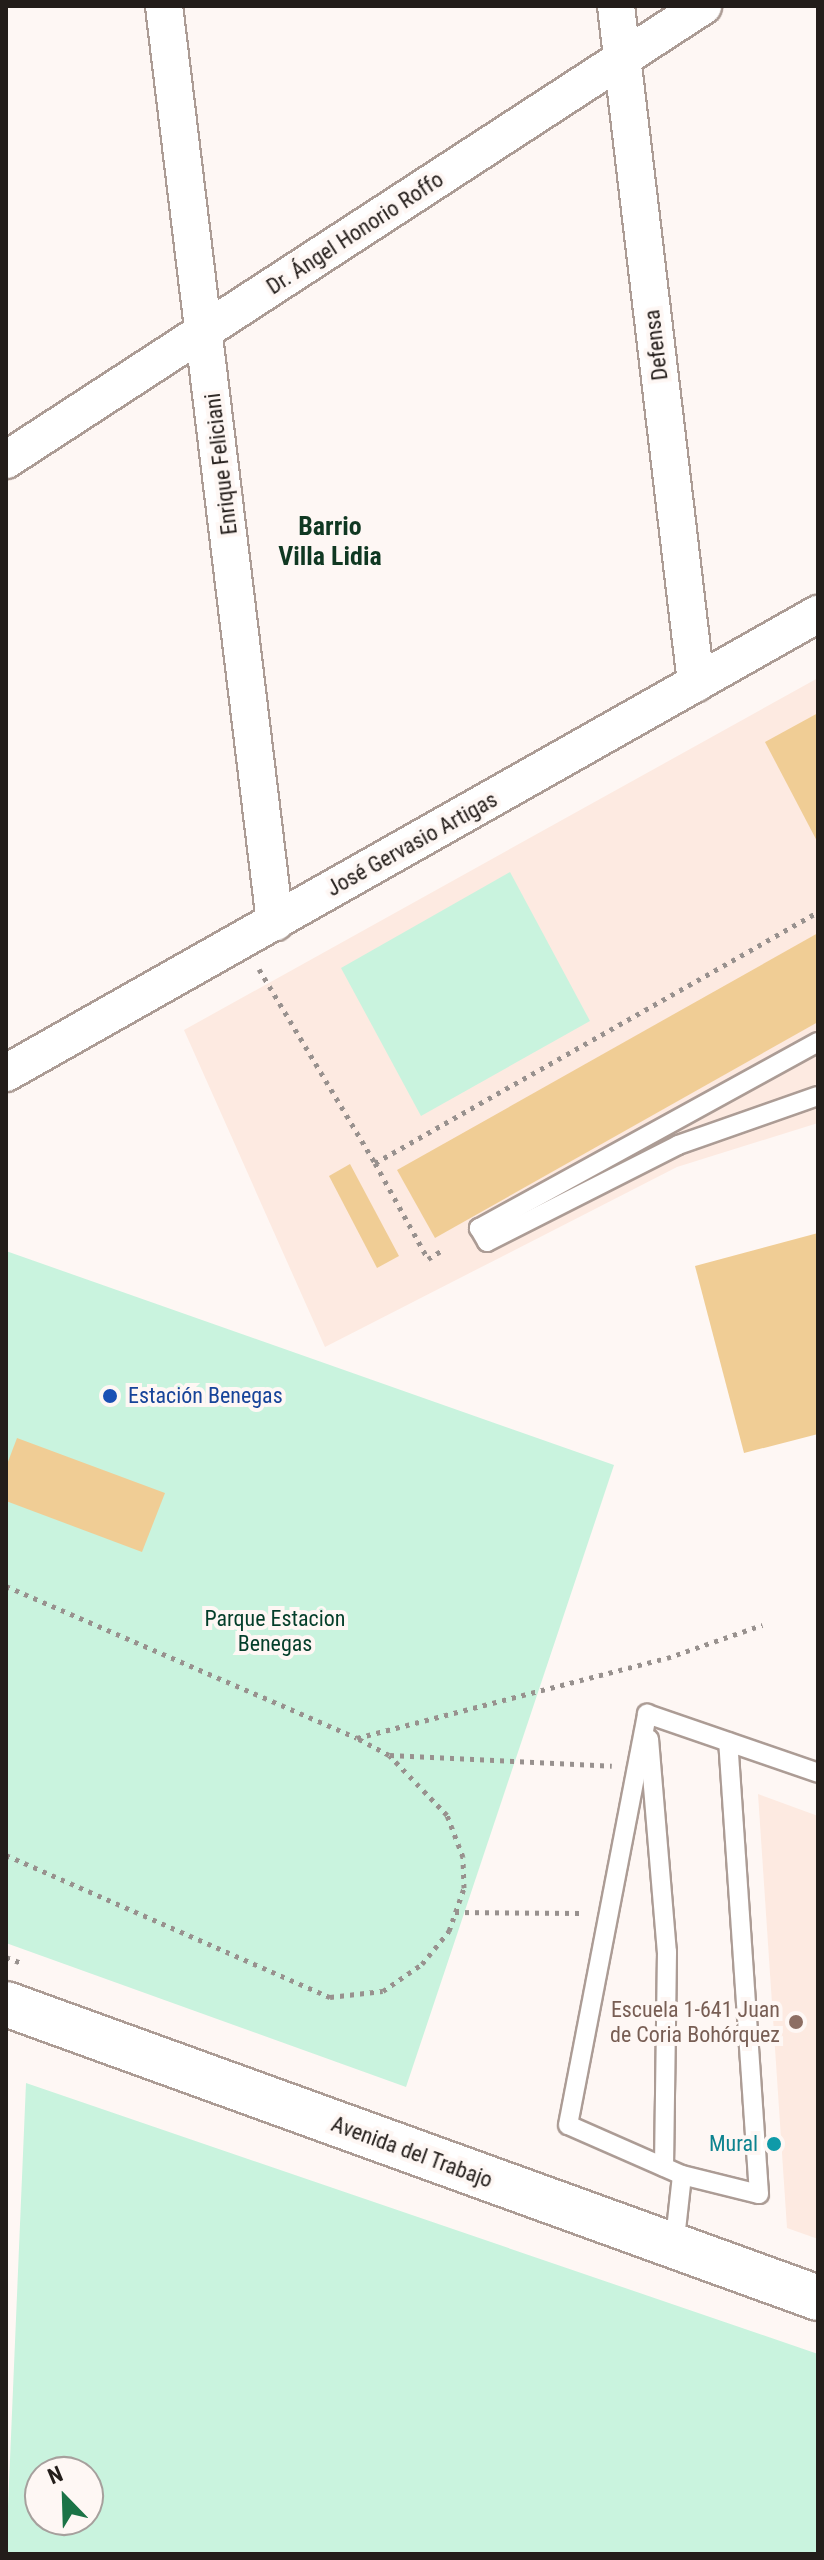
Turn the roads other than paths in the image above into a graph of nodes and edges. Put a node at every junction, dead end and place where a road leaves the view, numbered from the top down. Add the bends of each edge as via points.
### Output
1 (164, 6) edge
2 (616, 6) edge
3 (703, 6) edge
4 (622, 59) junction
5 (205, 331) junction
6 (6, 460) edge
7 (818, 614) edge
8 (696, 683) junction
9 (275, 922) junction
10 (818, 1042) edge
11 (6, 1073) edge
12 (818, 1096) edge
13 (647, 1714) junction
14 (728, 1742) junction
15 (818, 1773) edge
16 (6, 2004) edge
17 (664, 2167) junction
18 (682, 2175) junction
19 (674, 2248) junction
20 (818, 2298) edge

1 - 5 street, Enrique Feliciani
2 - 4 street, Defensa
3 - 4 street, Dr. Ángel Honorio Roffo
4 - 5 street, Dr. Ángel Honorio Roffo
4 - 8 street, Defensa
5 - 6 street, Dr. Ángel Honorio Roffo
5 - 9 street, Enrique Feliciani
7 - 8 street, José Gervasio Artigas
8 - 9 street, José Gervasio Artigas
9 - 11 street, José Gervasio Artigas
10 - 12 lane via 479,1228 487,1242 678,1145
13 - 14 lane
13 - 17 lane via 667,1952
13 - 17 lane via 568,2125
14 - 15 lane
14 - 18 lane via 759,2194
16 - 19 main road, Avenida del Trabajo
17 - 18 lane
18 - 19 lane
19 - 20 main road, Avenida del Trabajo

